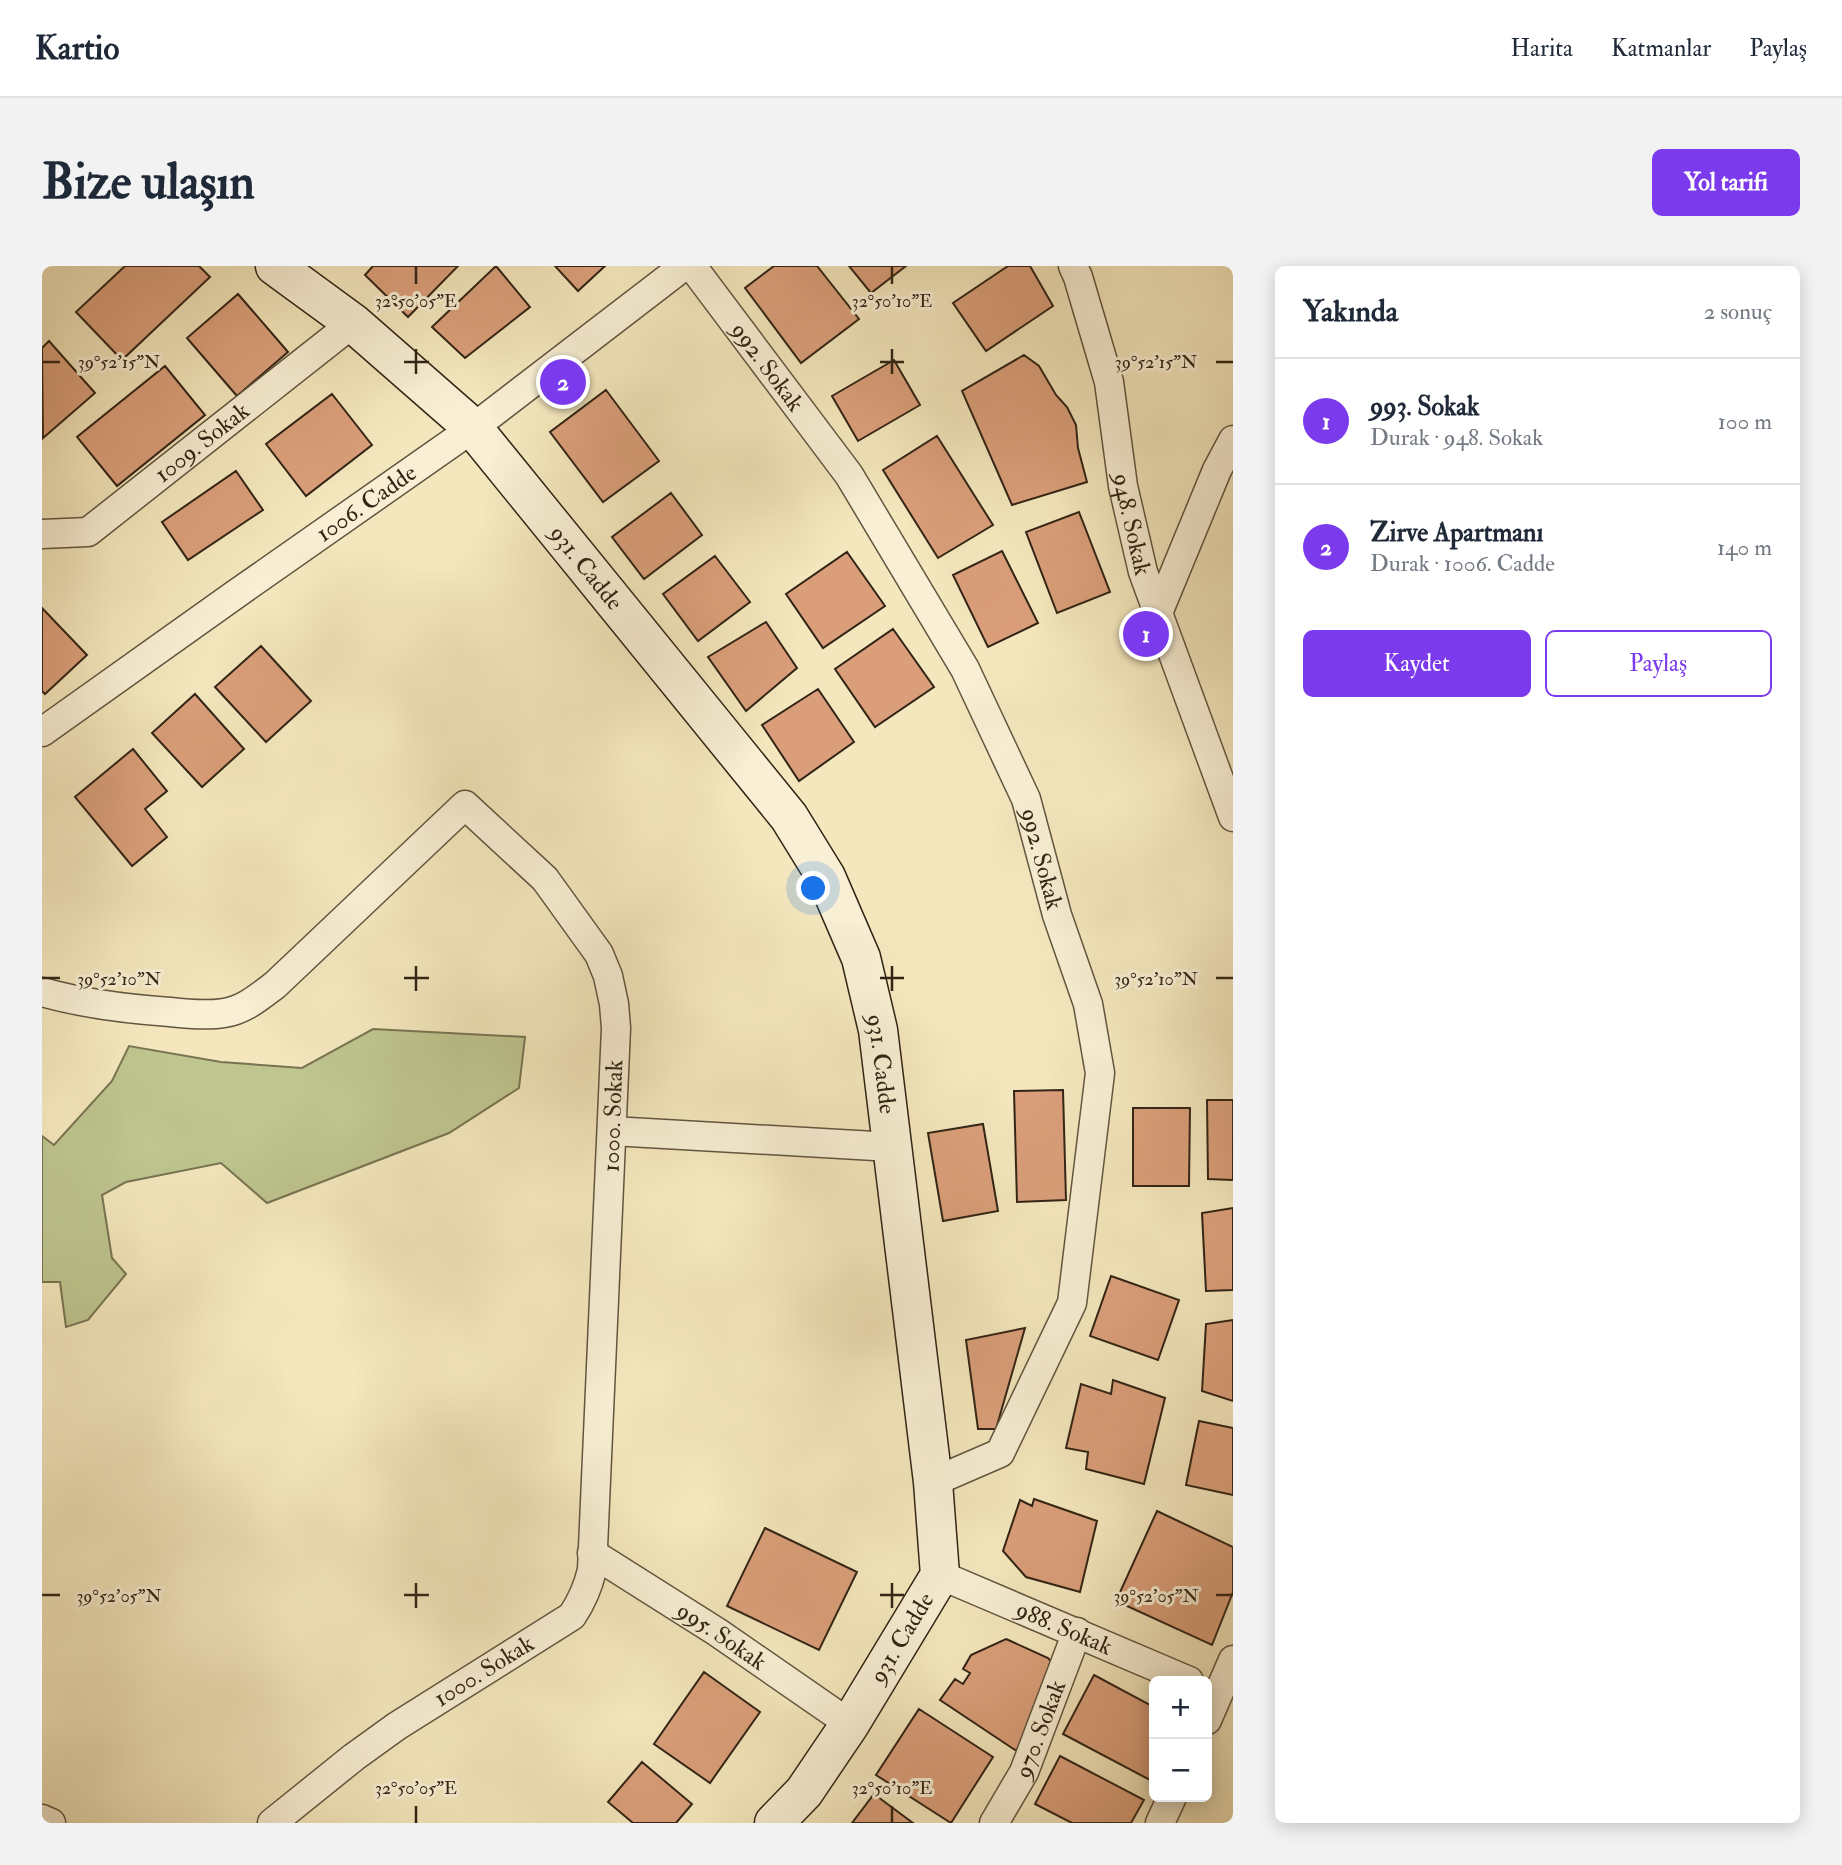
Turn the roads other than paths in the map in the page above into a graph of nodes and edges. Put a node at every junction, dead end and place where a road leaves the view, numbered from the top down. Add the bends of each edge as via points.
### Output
1 (275, 266) edge
2 (684, 266) edge
3 (692, 266) edge
4 (1073, 266) edge
5 (353, 323) junction
6 (474, 428) junction
7 (1233, 440) edge
8 (1225, 473) edge
9 (42, 534) edge
10 (1158, 613) junction
11 (42, 732) edge
12 (1233, 817) edge
13 (42, 992) edge
14 (612, 1131) junction
15 (892, 1147) junction
16 (933, 1482) junction
17 (592, 1553) junction
18 (940, 1575) junction
19 (1077, 1633) junction
20 (1233, 1660) edge
21 (1177, 1676) edge
22 (1219, 1694) edge
23 (850, 1724) junction
24 (1170, 1802) edge
25 (42, 1819) edge
26 (51, 1823) edge
27 (272, 1823) edge
28 (774, 1823) edge
29 (994, 1823) edge
30 (1160, 1823) edge

1 - 5 main road, 931. Cadde
2 - 6 street, 1006. Cadde
3 - 16 street, 992. Sokak via 849,475 965,669 1026,799 1057,915 1088,1004 1100,1073 1072,1303 1000,1454
4 - 10 street, 948. Sokak via 1110,382 1123,486 1143,572
5 - 6 main road, 931. Cadde
5 - 9 street, 1009. Sokak via 88,532
6 - 11 street, 1006. Cadde
6 - 15 main road, 931. Cadde via 789,817 826,877 861,958 878,1030
7 - 8 street
8 - 10 street
10 - 12 street, 948. Sokak
13 - 14 street, 1000. Sokak via 132,1010 194,1014 225,1013 251,1004 465,805 545,879 599,954 608,976 616,1028
14 - 15 street
14 - 17 street, 1000. Sokak
15 - 16 main road, 931. Cadde
16 - 18 main road, 931. Cadde
17 - 23 street, 995. Sokak
17 - 27 street, 1000. Sokak via 587,1588 572,1616 397,1726
18 - 19 street, 988. Sokak
18 - 23 main road, 931. Cadde
19 - 21 street, 988. Sokak
19 - 29 street, 970. Sokak via 1024,1772
20 - 22 street
23 - 28 main road, 931. Cadde via 804,1792
24 - 30 street
25 - 26 street

